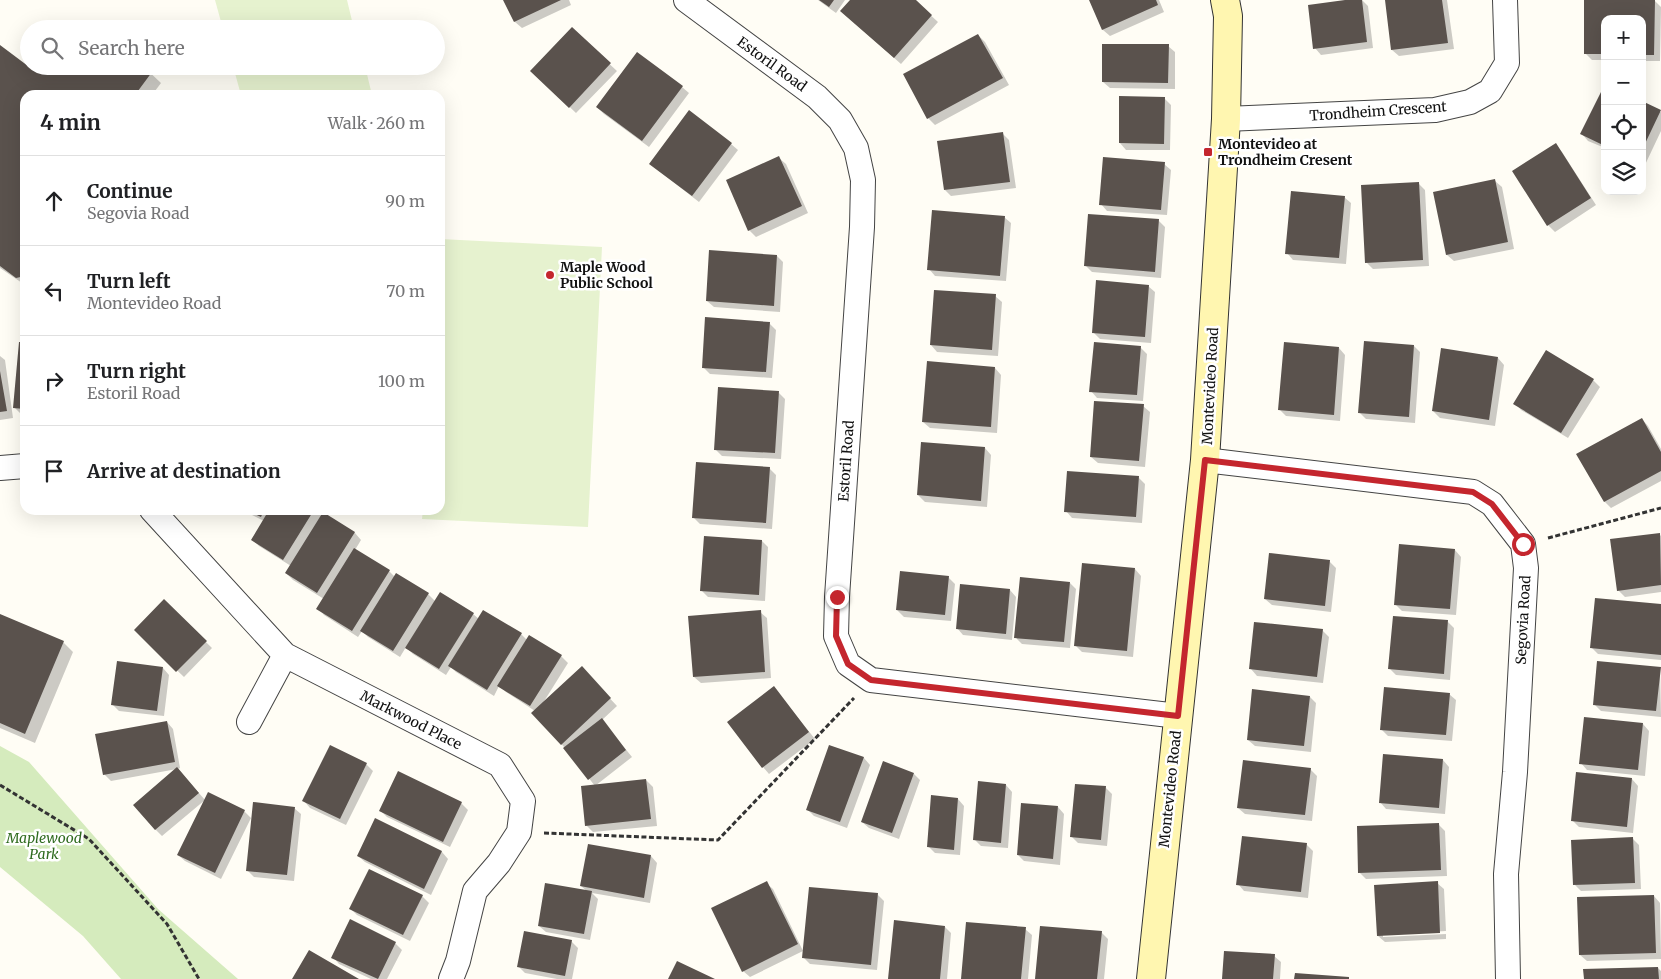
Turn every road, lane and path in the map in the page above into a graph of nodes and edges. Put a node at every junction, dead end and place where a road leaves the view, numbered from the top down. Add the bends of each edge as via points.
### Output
1 (686, 0) edge
2 (1225, 0) edge
3 (1505, 0) edge
4 (1226, 119) junction
5 (1205, 460) junction
6 (20, 466) edge
7 (0, 468) edge
8 (1661, 508) edge
9 (157, 515) edge
10 (1523, 544) junction
11 (285, 655) junction
12 (871, 680) junction
13 (1178, 716) junction
14 (249, 722) dead end
15 (0, 785) edge
16 (519, 832) junction
17 (199, 979) edge
18 (451, 979) edge
19 (1151, 979) edge
20 (1508, 979) edge

1 - 12 street, Estoril Road via 817,97 840,120 856,148 863,180 862,227 836,636 848,664
2 - 4 street, Montevideo Road via 1228,16
3 - 4 street, Trondheim Crescent via 1507,64 1490,91 1470,102 1435,110
4 - 5 street, Montevideo Road
5 - 10 street via 1473,492 1492,504
5 - 13 street, Montevideo Road
6 - 7 street
8 - 10 path
9 - 11 street, Markwood Place
10 - 20 street, Segovia Road via 1526,568 1516,772 1506,874
11 - 14 street
11 - 16 street, Markwood Place via 500,765 523,801
12 - 13 street, Estoril Road
12 - 16 path via 718,840
13 - 19 street, Montevideo Road
15 - 17 path via 89,839 167,924
16 - 18 street, Markwood Place via 499,863 474,891

